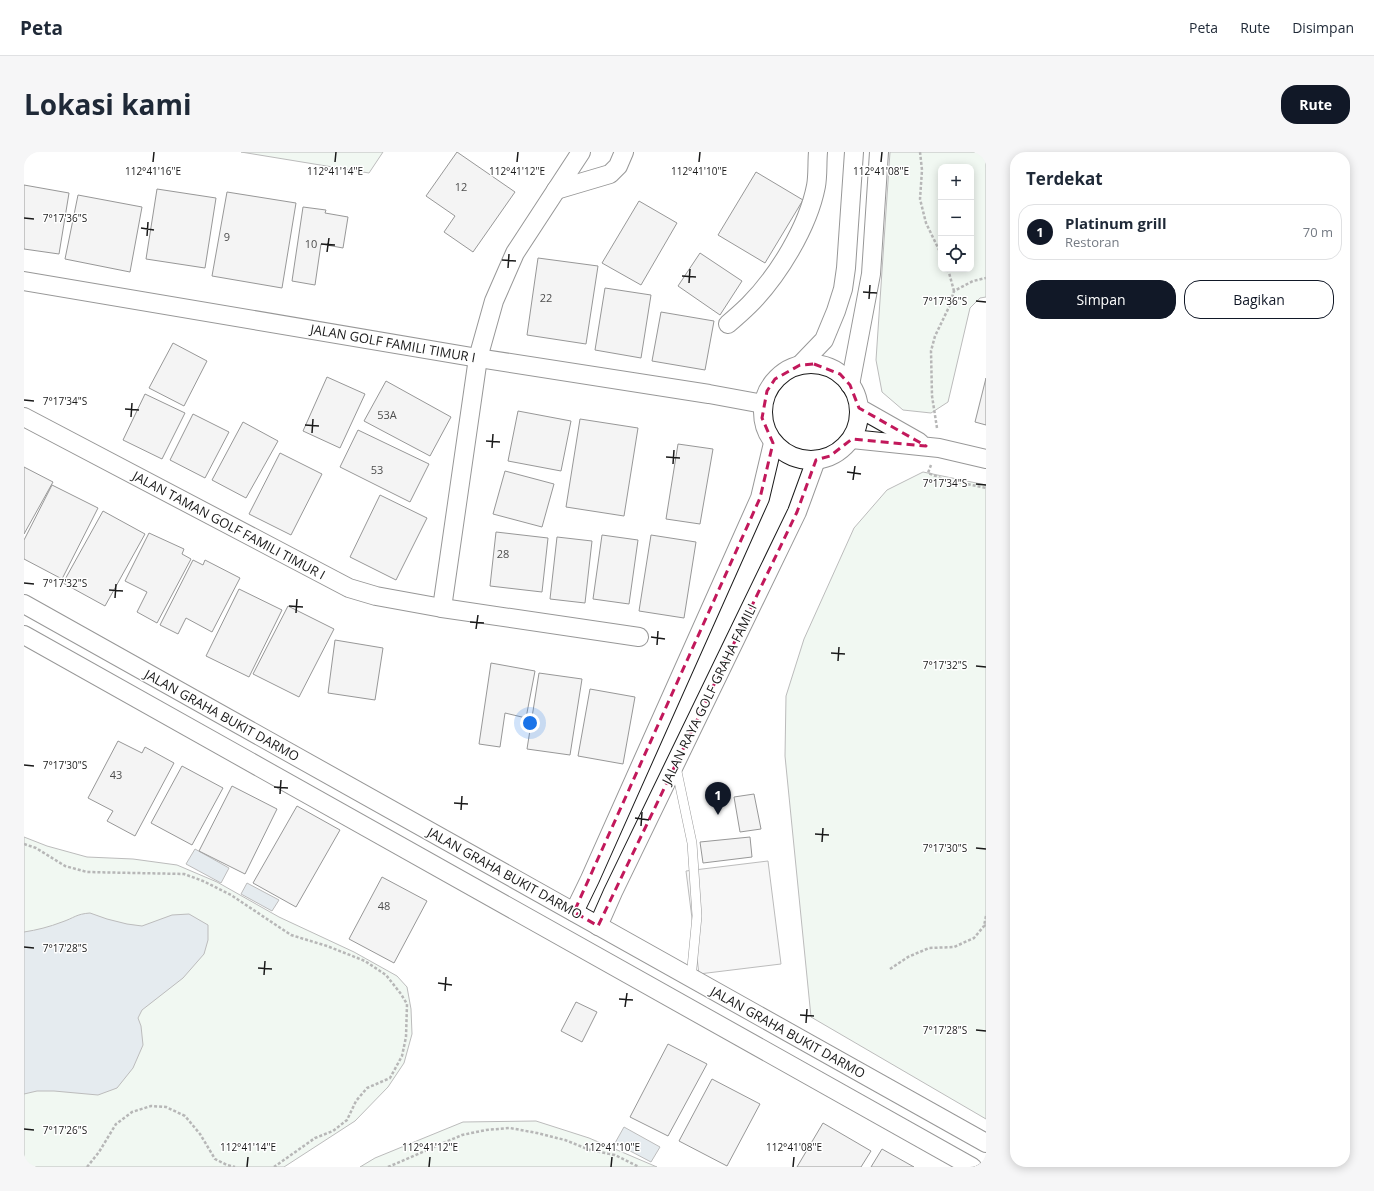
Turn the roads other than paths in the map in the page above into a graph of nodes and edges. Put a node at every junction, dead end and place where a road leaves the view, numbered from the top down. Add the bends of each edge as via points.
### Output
1 (581, 152) edge
2 (624, 152) edge
3 (818, 152) edge
4 (854, 152) edge
5 (879, 152) edge
6 (556, 190) junction
7 (24, 281) edge
8 (728, 324) dead end
9 (478, 358) junction
10 (800, 365) junction
11 (850, 385) junction
12 (763, 404) junction
13 (859, 408) junction
14 (24, 417) edge
15 (852, 439) junction
16 (773, 443) junction
17 (933, 447) junction
18 (986, 459) edge
19 (816, 460) junction
20 (24, 604) edge
21 (442, 608) junction
22 (24, 635) edge
23 (639, 638) dead end
24 (675, 764) junction
25 (574, 912) junction
26 (598, 926) junction
27 (692, 978) junction
28 (986, 1143) edge
29 (972, 1167) edge

1 - 6 street
2 - 6 street via 618,166 610,174
3 - 8 street via 816,184 798,236 778,270 749,305
4 - 10 street via 846,268 842,288 824,340
5 - 11 street via 871,274
6 - 9 street via 515,253 494,301
7 - 9 street, JALAN GOLF FAMILI TIMUR I
9 - 12 street, JALAN GOLF FAMILI TIMUR I
9 - 21 street
10 - 11 street via 828,367 840,374
10 - 12 street via 775,379 767,390
11 - 13 street
12 - 16 street via 762,418
13 - 15 street via 859,422
13 - 17 street
14 - 21 street, JALAN TAMAN GOLF FAMILI TIMUR I via 349,588 376,596
15 - 17 street
15 - 19 street via 830,456
16 - 19 street via 791,457
16 - 25 street via 760,498
17 - 18 street
19 - 24 street, JALAN RAYA GOLF GRAHA FAMILI via 797,512
20 - 25 street, JALAN GRAHA BUKIT DARMO
21 - 23 street, JALAN TAMAN GOLF FAMILI TIMUR I
22 - 29 street, JALAN GRAHA BUKIT DARMO
24 - 26 street, JALAN RAYA GOLF GRAHA FAMILI
24 - 27 lane via 692,843 697,916
25 - 26 street, JALAN GRAHA BUKIT DARMO
26 - 27 street, JALAN GRAHA BUKIT DARMO
27 - 28 street, JALAN GRAHA BUKIT DARMO

